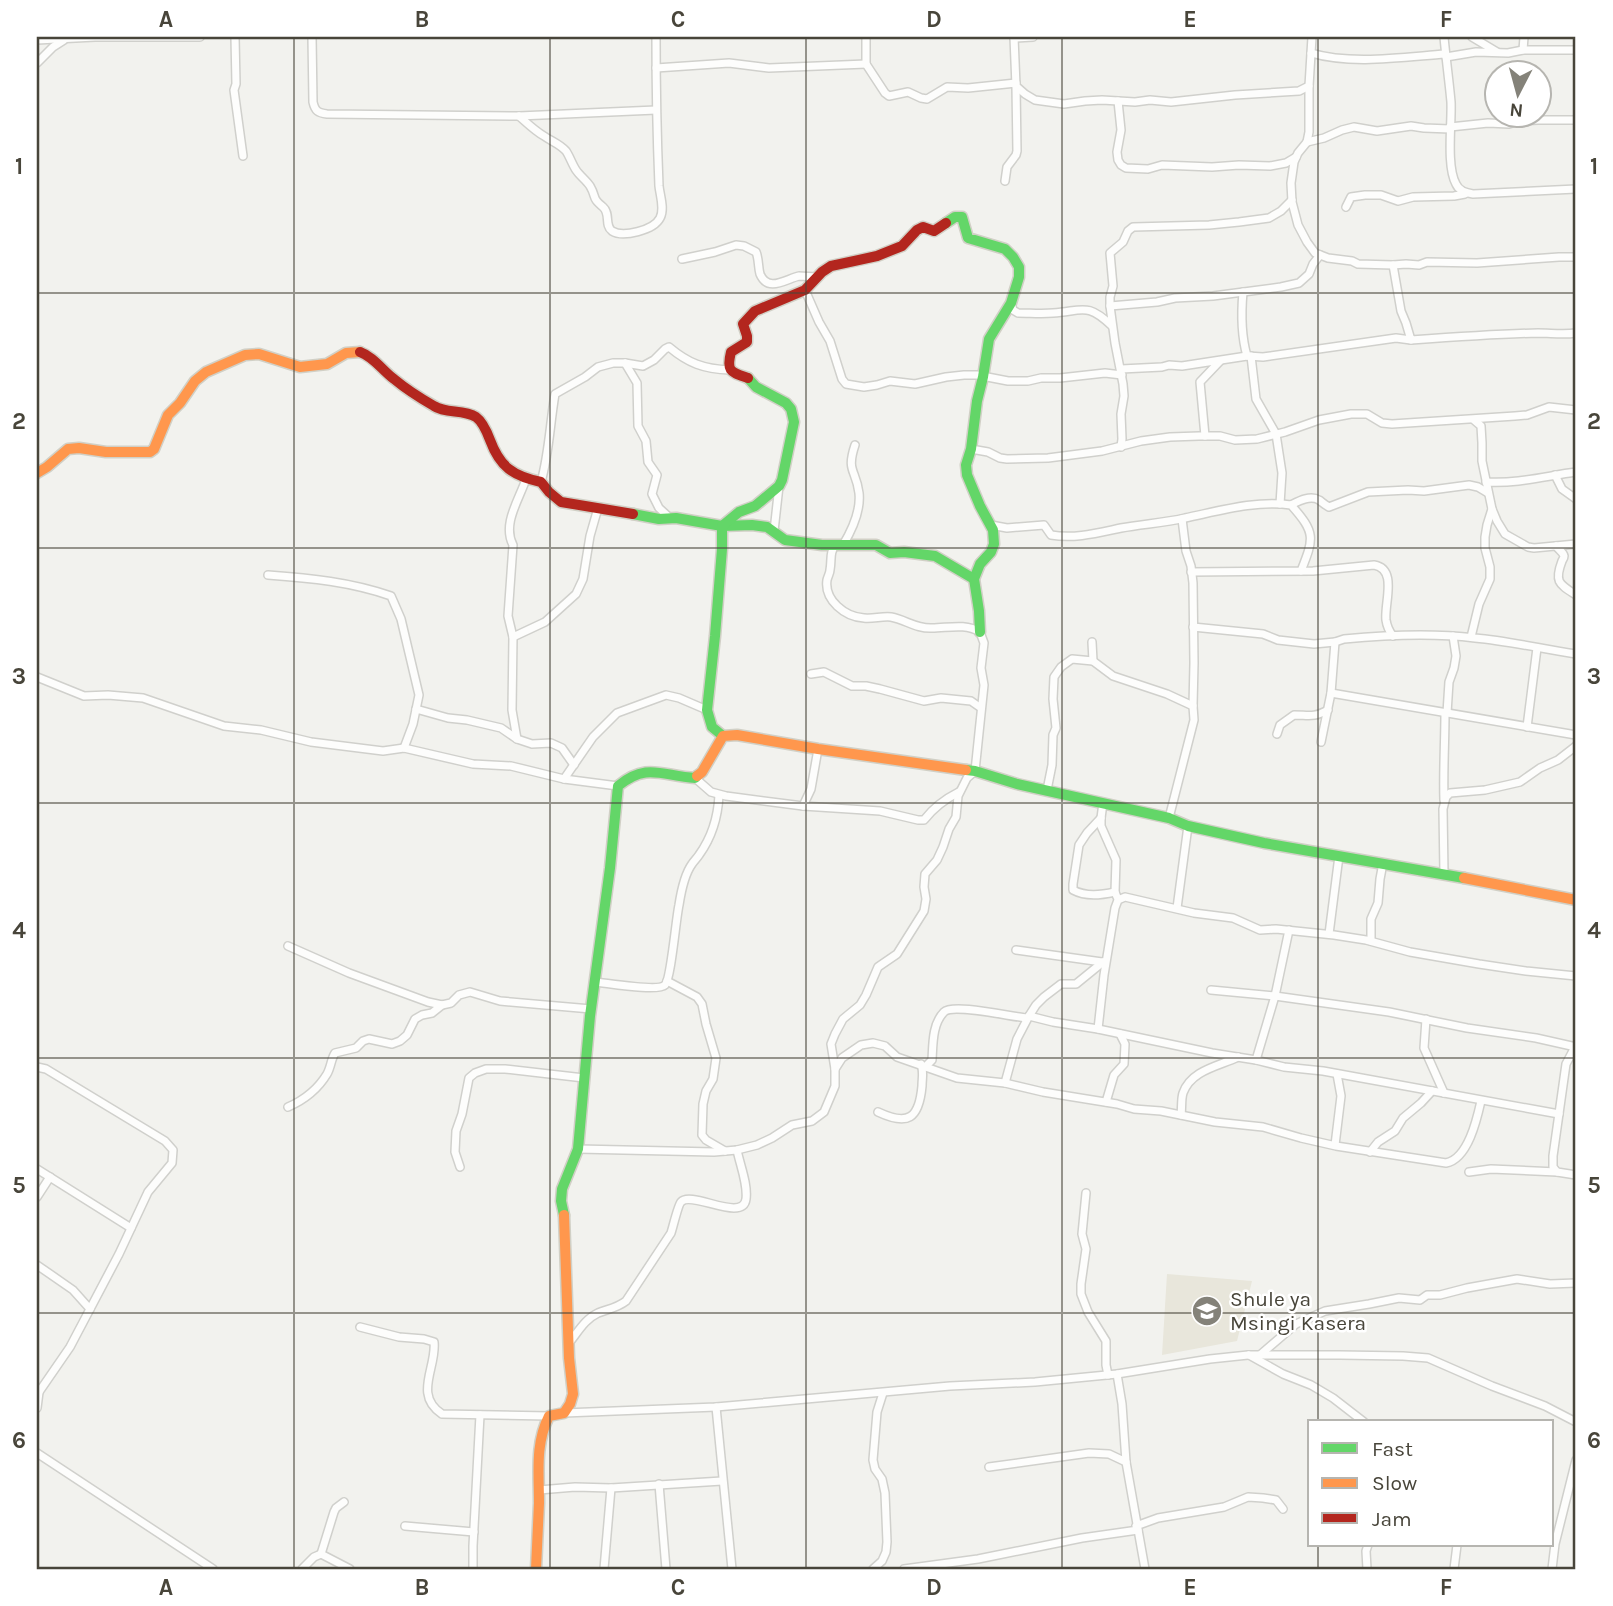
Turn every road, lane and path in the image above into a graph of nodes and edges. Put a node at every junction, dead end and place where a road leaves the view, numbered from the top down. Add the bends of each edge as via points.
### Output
1 (131, 37) edge
2 (200, 37) edge
3 (235, 37) edge
4 (312, 37) edge
5 (656, 37) edge
6 (866, 37) edge
7 (1014, 37) edge
8 (1033, 37) edge
9 (1312, 37) edge
10 (1444, 37) edge
11 (1472, 37) edge
12 (1524, 37) edge
13 (68, 38) edge
14 (37, 40) edge
15 (1523, 50) junction
16 (1576, 50) edge
17 (1498, 52) junction
18 (1311, 53) junction
19 (1446, 55) junction
20 (1576, 60) edge
21 (37, 63) edge
22 (866, 64) junction
23 (656, 68) junction
24 (1016, 85) junction
25 (1309, 86) junction
26 (1118, 101) junction
27 (656, 110) junction
28 (519, 116) junction
29 (1576, 120) edge
30 (1450, 128) junction
31 (1307, 142) junction
32 (243, 156) dead end
33 (1296, 157) junction
34 (1005, 181) dead end
35 (1576, 189) edge
36 (1466, 193) junction
37 (1292, 200) junction
38 (1346, 207) dead end
39 (1320, 255) junction
40 (1576, 257) edge
41 (682, 259) dead end
42 (1393, 265) junction
43 (816, 277) junction
44 (805, 290) junction
45 (1243, 292) junction
46 (1011, 303) junction
47 (1110, 306) junction
48 (1112, 326) junction
49 (1576, 333) edge
50 (1411, 340) junction
51 (1249, 356) junction
52 (1220, 360) junction
53 (625, 363) junction
54 (730, 370) junction
55 (1122, 372) junction
56 (983, 377) junction
57 (1576, 410) edge
58 (1474, 420) junction
59 (1276, 434) junction
60 (1205, 436) junction
61 (855, 445) dead end
62 (1121, 447) junction
63 (971, 449) junction
64 (1576, 472) edge
65 (37, 473) edge
66 (1555, 475) junction
67 (526, 479) junction
68 (541, 482) junction
69 (1486, 482) junction
70 (779, 486) junction
71 (1488, 494) junction
72 (1576, 499) edge
73 (1280, 504) junction
74 (1291, 505) junction
75 (597, 509) junction
76 (1492, 509) junction
77 (670, 518) junction
78 (1182, 519) junction
79 (990, 525) junction
80 (722, 526) junction
81 (774, 531) junction
82 (1576, 544) edge
83 (839, 545) junction
84 (1556, 547) junction
85 (1301, 571) junction
86 (1191, 572) junction
87 (268, 575) dead end
88 (974, 579) junction
89 (1576, 595) edge
90 (1194, 627) junction
91 (980, 632) junction
92 (1393, 636) junction
93 (1452, 636) junction
94 (513, 637) junction
95 (1471, 637) junction
96 (1092, 642) dead end
97 (1335, 642) junction
98 (1537, 649) junction
99 (1576, 654) edge
100 (1093, 662) junction
101 (811, 674) dead end
102 (37, 677) edge
103 (1331, 693) junction
104 (1193, 706) junction
105 (981, 708) junction
106 (416, 709) junction
107 (707, 710) junction
108 (1328, 710) junction
109 (1446, 713) junction
110 (1527, 727) junction
111 (1277, 734) dead end
112 (1576, 735) edge
113 (723, 736) junction
114 (517, 739) junction
115 (1321, 742) dead end
116 (1576, 746) edge
117 (404, 748) junction
118 (818, 749) junction
119 (574, 765) junction
120 (975, 771) junction
121 (695, 778) junction
122 (564, 779) junction
123 (618, 786) junction
124 (1047, 790) junction
125 (960, 791) junction
126 (719, 794) junction
127 (1444, 800) junction
128 (1103, 803) junction
129 (803, 806) junction
130 (1101, 818) junction
131 (1169, 818) junction
132 (1188, 826) junction
133 (1339, 856) junction
134 (1383, 863) junction
135 (1444, 874) junction
136 (1117, 896) junction
137 (1576, 900) edge
138 (1177, 908) junction
139 (1289, 930) junction
140 (1329, 934) junction
141 (1371, 941) junction
142 (288, 946) dead end
143 (1016, 950) dead end
144 (1104, 962) junction
145 (1576, 976) edge
146 (667, 981) junction
147 (595, 982) junction
148 (1210, 990) dead end
149 (1275, 996) junction
150 (443, 1005) junction
151 (592, 1009) junction
152 (1028, 1017) junction
153 (1426, 1019) junction
154 (1098, 1029) junction
155 (1120, 1034) junction
156 (1576, 1047) edge
157 (1238, 1057) junction
158 (1256, 1060) junction
159 (924, 1065) junction
160 (37, 1067) edge
161 (835, 1069) junction
162 (1337, 1074) junction
163 (584, 1078) junction
164 (1005, 1083) junction
165 (1432, 1091) junction
166 (1444, 1093) junction
167 (1481, 1101) junction
168 (1107, 1102) junction
169 (288, 1107) dead end
170 (878, 1112) dead end
171 (1559, 1114) junction
172 (1181, 1115) junction
173 (1335, 1145) junction
174 (578, 1149) junction
175 (737, 1150) junction
176 (725, 1151) junction
177 (1370, 1152) junction
178 (460, 1167) dead end
179 (37, 1169) edge
180 (1469, 1172) dead end
181 (1556, 1172) junction
182 (1576, 1175) edge
183 (50, 1177) junction
184 (1086, 1193) dead end
185 (37, 1197) edge
186 (131, 1228) junction
187 (37, 1265) edge
188 (1576, 1283) edge
189 (90, 1309) junction
190 (360, 1327) dead end
191 (569, 1343) junction
192 (1248, 1355) junction
193 (1259, 1355) junction
194 (1117, 1374) junction
195 (1108, 1375) junction
196 (38, 1390) edge
197 (883, 1393) junction
198 (716, 1407) junction
199 (37, 1408) edge
200 (564, 1413) junction
201 (480, 1415) junction
202 (549, 1416) junction
203 (1361, 1420) edge
204 (1576, 1422) edge
205 (37, 1453) edge
206 (1576, 1460) edge
207 (1126, 1462) junction
208 (989, 1467) dead end
209 (723, 1481) junction
210 (659, 1484) junction
211 (611, 1488) junction
212 (539, 1490) junction
213 (344, 1502) dead end
214 (1283, 1509) dead end
215 (405, 1526) dead end
216 (1137, 1528) junction
217 (474, 1532) junction
218 (1554, 1543) edge
219 (1368, 1546) edge
220 (1457, 1546) edge
221 (1554, 1546) edge
222 (321, 1554) junction
223 (214, 1569) edge
224 (302, 1569) edge
225 (350, 1569) edge
226 (473, 1569) edge
227 (536, 1569) edge
228 (604, 1569) edge
229 (666, 1569) edge
230 (732, 1569) edge
231 (873, 1569) edge
232 (904, 1569) edge
233 (1144, 1569) edge
234 (1367, 1569) edge
235 (1454, 1569) edge
236 (1552, 1569) edge

1 - 2 street
1 - 13 street
3 - 32 street via 234,90
4 - 28 street via 313,102 318,113
5 - 23 street
6 - 22 street
7 - 8 street
7 - 24 street
9 - 18 street
10 - 19 street
11 - 17 street
12 - 15 street
13 - 14 street
13 - 21 street
15 - 16 street
15 - 17 street
16 - 20 street
17 - 19 street
18 - 19 street via 1366,59
18 - 25 street
19 - 30 street
22 - 23 street via 769,68 729,63
22 - 24 street via 889,96 908,92 927,99 947,88
23 - 27 street
24 - 26 street via 1047,103
24 - 34 street via 1017,151
25 - 26 street via 1299,91 1171,102
25 - 31 street
26 - 33 street via 1121,130 1117,152 1126,168 1270,166
27 - 28 street
27 - 28 street via 660,219 649,228 621,234 612,231 606,209 597,204 565,150
29 - 30 street
30 - 31 street via 1410,126 1377,131 1354,127
30 - 36 street via 1455,183
31 - 33 street
33 - 37 street
35 - 36 street
36 - 38 street via 1398,201 1381,194 1365,195 1351,197
37 - 39 street via 1298,225
37 - 47 street via 1269,218 1133,227 1111,253
39 - 42 street via 1358,264
39 - 45 street via 1299,283
40 - 42 street
41 - 43 street via 744,246 756,252 760,274 771,284
42 - 50 street
43 - 44 street
43 - 46 street via 831,266 902,246 923,227 934,231 962,217 968,238 1005,249 1013,257 1019,277
44 - 54 street via 746,319 747,342 731,352
44 - 56 street via 846,384 864,387 890,381 915,384 946,377
45 - 47 street
45 - 51 street via 1242,340
46 - 48 street via 1018,313 1091,310
46 - 56 street via 989,339
47 - 48 street
48 - 55 street
49 - 50 street
50 - 51 street
51 - 52 street
51 - 59 street via 1256,399
52 - 55 street
52 - 60 street via 1200,382
53 - 54 street via 643,366 669,347 699,366
53 - 68 street via 598,367 555,394
53 - 77 street via 637,386 638,426 646,441 648,462 657,475 652,494
54 - 70 street via 791,409 792,436
55 - 56 street via 1018,381
55 - 62 street
56 - 63 street
57 - 58 street via 1549,407 1527,415
58 - 59 street via 1392,424 1367,414 1351,414
58 - 69 street via 1481,426
59 - 60 street via 1235,440
59 - 73 street via 1282,473
60 - 62 street via 1140,440
61 - 83 street via 850,466 858,483 859,501 853,528
62 - 63 street via 1007,459
63 - 79 street via 967,475
64 - 66 street
65 - 67 street via 68,449 150,452 168,415 195,381 244,355 259,354 300,367 327,364 346,353 359,352 438,409 477,418 503,464
66 - 69 street
66 - 72 street via 1562,489
67 - 68 street
67 - 94 street via 509,524 513,554 508,616
68 - 75 street via 561,502
69 - 71 street
70 - 80 street
70 - 81 street
71 - 74 street via 1469,485 1368,492 1329,507 1310,498
71 - 76 street
73 - 74 street
73 - 78 street
74 - 85 street via 1310,531 1310,550
75 - 77 street
75 - 94 street via 576,594 545,622
76 - 84 street via 1509,536 1528,547
76 - 95 street via 1485,537 1490,579
77 - 80 street
78 - 79 street via 1074,536 1051,535 1044,525
78 - 86 street
79 - 88 street via 992,552
80 - 81 street via 752,525
80 - 107 street
81 - 83 street via 785,540
82 - 84 street
83 - 88 street via 876,545 890,552 935,556
83 - 91 street via 831,551 827,589 835,604 848,613 899,619 920,628 966,627
84 - 89 street via 1564,554 1557,579
85 - 86 street
85 - 92 street via 1374,565 1386,570 1386,624
86 - 90 street
87 - 106 street via 320,579 391,596 419,695
88 - 91 street
90 - 97 street via 1314,644
90 - 104 street
91 - 105 street via 984,643
92 - 93 street
92 - 97 street
93 - 95 street
93 - 109 street via 1457,656
94 - 114 street via 512,710
95 - 98 street
96 - 100 street
97 - 103 street
98 - 99 street
98 - 110 street
100 - 104 street via 1114,676
100 - 124 street via 1072,659 1054,677 1056,728
101 - 105 street via 824,672 852,686 924,701 971,701
102 - 117 street via 84,696 143,698 224,726 383,751
103 - 108 street
103 - 109 street
104 - 131 street via 1194,720
105 - 120 street
106 - 114 street via 500,729
106 - 117 street
107 - 113 street via 712,727
107 - 119 street via 666,695 617,713
108 - 111 street via 1294,715 1280,725
108 - 115 street
109 - 110 street
109 - 127 street
110 - 112 street
113 - 118 street
113 - 121 street
114 - 119 street via 562,748
116 - 127 street via 1520,782 1450,793
117 - 122 street
118 - 120 street
118 - 129 street
119 - 122 street
120 - 124 street
120 - 125 street
121 - 123 street via 641,771
121 - 126 street
122 - 123 street
123 - 147 street
124 - 128 street
125 - 129 street via 924,820 880,811
125 - 161 street via 955,821 937,860 925,874 924,911 897,954 878,967 860,1005 835,1034 831,1044
126 - 129 street
126 - 146 street via 716,823 684,884
127 - 135 street
128 - 130 street
128 - 131 street
130 - 136 street via 1116,860
130 - 136 street via 1079,845 1073,890
131 - 132 street
132 - 133 street
132 - 138 street
133 - 134 street
133 - 140 street
134 - 135 street
134 - 141 street
135 - 137 street
136 - 138 street
136 - 144 street
138 - 139 street via 1233,918 1260,930
139 - 140 street
139 - 149 street
140 - 141 street
141 - 145 street via 1471,962
142 - 150 street via 349,973
143 - 144 street
144 - 152 street via 1076,984 1060,984
144 - 154 street
146 - 147 street via 663,987 649,988
146 - 176 street via 702,1004 716,1058 703,1104 702,1135
147 - 151 street
148 - 149 street
149 - 153 street
149 - 158 street
150 - 151 street via 470,992 500,1001
150 - 169 street via 415,1019 400,1041 392,1044 369,1039 335,1053 329,1072 317,1087
151 - 163 street
152 - 154 street
152 - 159 street via 949,1009 939,1020 932,1060
152 - 164 street
153 - 156 street
153 - 166 street via 1424,1048
154 - 155 street
155 - 157 street
155 - 168 street via 1125,1044 1124,1064 1114,1075
156 - 171 street via 1566,1064
157 - 158 street
157 - 172 street via 1195,1076 1184,1092
158 - 162 street
159 - 161 street via 897,1057 885,1045 867,1043 842,1058
159 - 164 street via 957,1078
159 - 170 street via 915,1114 903,1119
160 - 186 street via 165,1141 173,1150 172,1163 148,1192
161 - 175 street via 835,1086 824,1112
162 - 165 street
162 - 173 street via 1341,1096
163 - 174 street
163 - 178 street via 505,1069 475,1073 469,1079 456,1131
164 - 168 street
165 - 166 street
165 - 177 street
166 - 167 street
167 - 171 street
167 - 177 street via 1470,1138 1453,1162
168 - 172 street
171 - 181 street via 1553,1156
172 - 173 street via 1263,1127
173 - 177 street
174 - 176 street
174 - 191 street via 560,1198 565,1219
175 - 176 street
175 - 191 street via 744,1206 681,1201 671,1233 626,1301 588,1318
179 - 183 street
180 - 181 street
181 - 182 street
183 - 185 street
183 - 186 street
184 - 195 street via 1081,1294 1106,1341
186 - 189 street
187 - 189 street via 73,1290
188 - 193 street via 1517,1279 1420,1300 1399,1298 1325,1311 1296,1324
189 - 196 street via 70,1348
190 - 201 street via 434,1342 427,1391 434,1409 450,1415
191 - 200 street via 573,1394
192 - 193 street
192 - 194 street
192 - 203 street via 1311,1385
193 - 204 street via 1428,1358
194 - 195 street
194 - 207 street
195 - 197 street
196 - 199 street
197 - 198 street
197 - 231 street via 873,1460 885,1493 887,1542 882,1561
198 - 200 street
198 - 209 street
200 - 202 street
201 - 202 street
201 - 217 street
202 - 212 street via 537,1449
205 - 223 street
206 - 218 street
207 - 208 street via 1109,1454 1090,1453
207 - 216 street
209 - 210 street
209 - 230 street
210 - 211 street
210 - 229 street
211 - 212 street
211 - 228 street
212 - 227 street
213 - 222 street via 334,1512
214 - 216 street via 1276,1500 1248,1497 1224,1507 1158,1518
215 - 217 street
216 - 232 street
216 - 233 street
217 - 226 street
219 - 234 street
220 - 235 street
221 - 236 street
222 - 224 street
222 - 225 street

